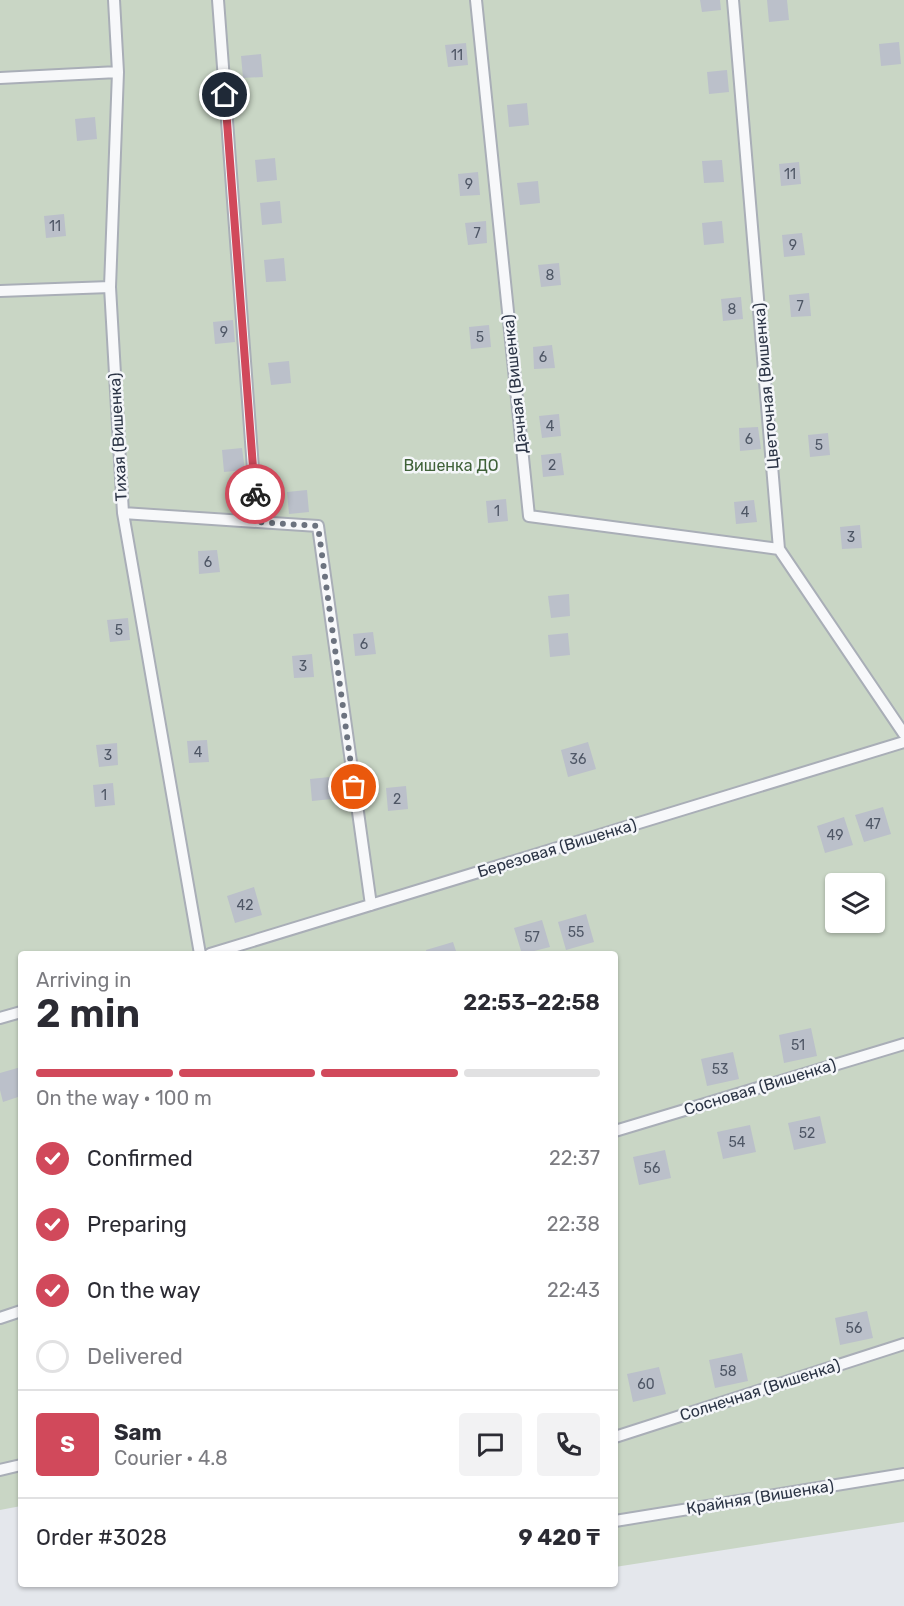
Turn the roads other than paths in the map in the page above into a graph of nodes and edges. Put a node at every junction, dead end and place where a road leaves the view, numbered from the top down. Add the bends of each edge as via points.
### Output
1 (114, 0) edge
2 (218, 0) edge
3 (476, 0) edge
4 (733, 0) edge
5 (118, 72) junction
6 (0, 78) edge
7 (110, 287) junction
8 (0, 291) edge
9 (123, 513) junction
10 (257, 522) junction
11 (779, 549) junction
12 (904, 734) edge
13 (904, 742) edge
14 (371, 905) junction
15 (199, 951) edge
16 (220, 951) edge
17 (18, 1013) edge
18 (0, 1018) edge
19 (904, 1044) edge
20 (618, 1130) edge
21 (18, 1312) edge
22 (0, 1318) edge
23 (904, 1344) edge
24 (618, 1436) edge
25 (18, 1466) edge
26 (0, 1470) edge
27 (904, 1474) edge
28 (618, 1521) edge

1 - 5 lane, Тихая (Вишенка)
2 - 10 lane
3 - 11 lane, Дачная (Вишенка) via 529,516
4 - 11 lane, Цветочная (Вишенка)
5 - 6 lane
5 - 7 lane, Тихая (Вишенка)
7 - 8 lane
7 - 9 lane, Тихая (Вишенка)
9 - 10 lane, Тихая (Вишенка)
9 - 15 lane
10 - 14 lane, Тихая (Вишенка) via 318,526
11 - 12 lane, Цветочная (Вишенка)
13 - 14 lane, Березовая (Вишенка)
14 - 16 lane, Березовая (Вишенка)
17 - 18 lane
19 - 20 lane, Сосновая (Вишенка)
21 - 22 lane
23 - 24 lane, Солнечная (Вишенка)
25 - 26 lane
27 - 28 lane, Крайняя (Вишенка)

